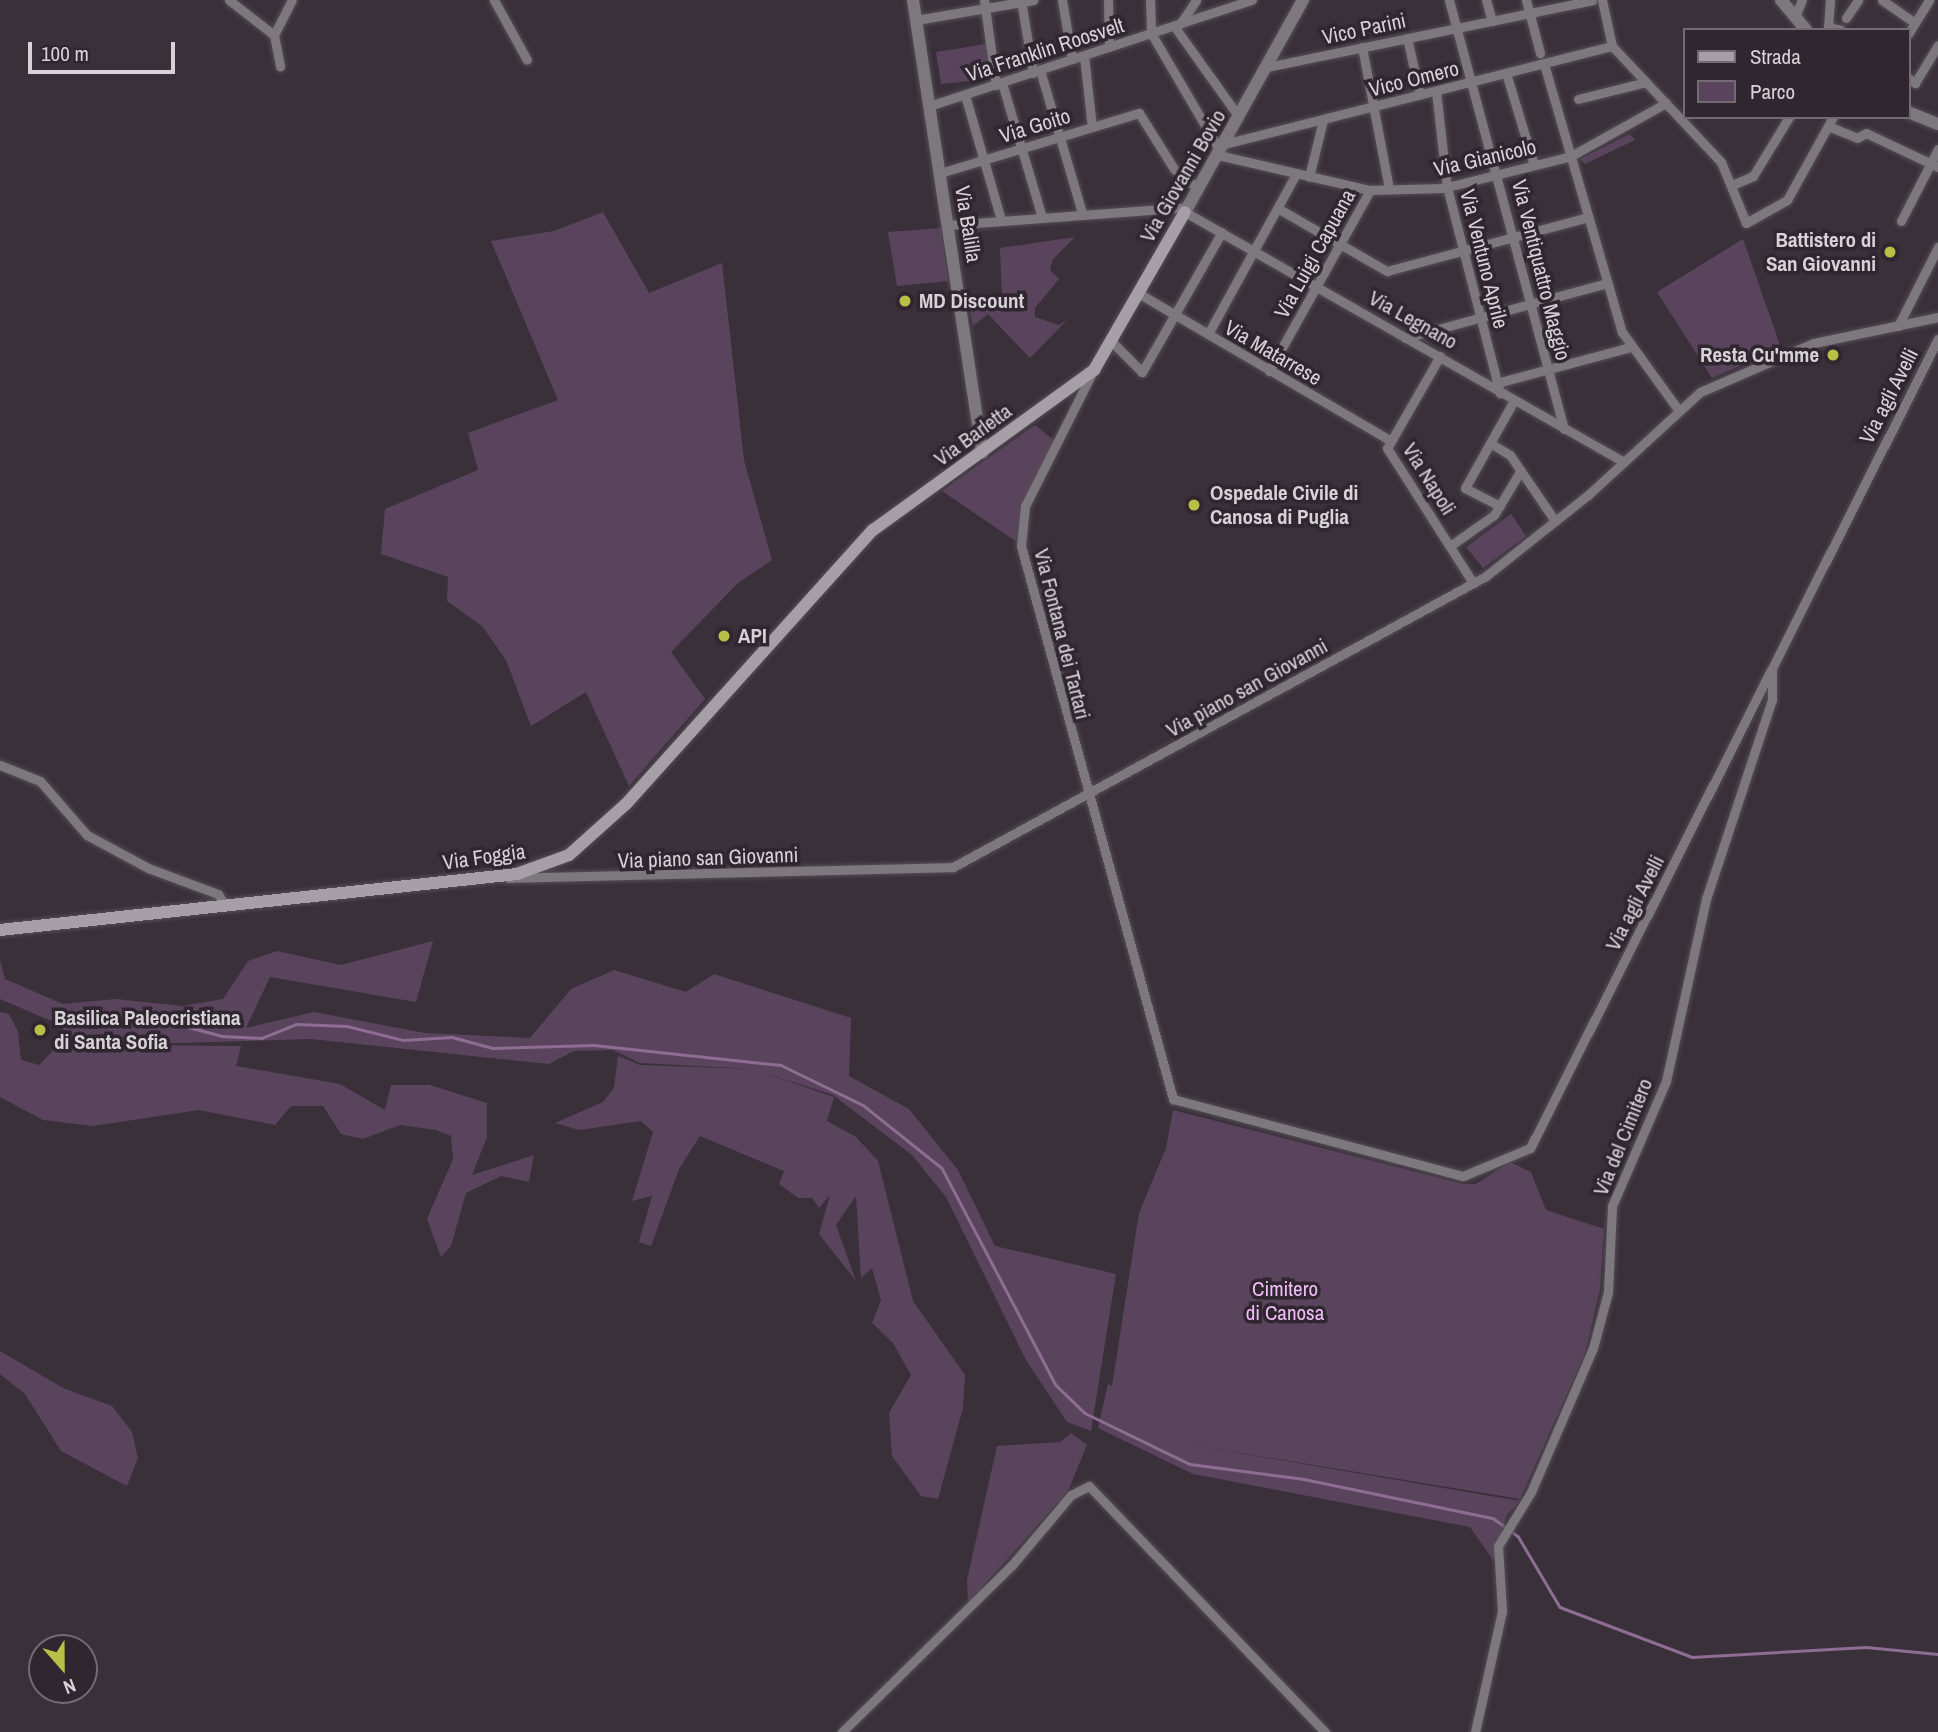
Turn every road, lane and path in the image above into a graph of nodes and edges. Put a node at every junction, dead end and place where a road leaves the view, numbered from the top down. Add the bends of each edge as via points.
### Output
1 (229, 0) edge
2 (292, 0) edge
3 (494, 0) edge
4 (913, 0) edge
5 (1033, 0) edge
6 (1062, 0) edge
7 (1108, 0) edge
8 (1150, 0) edge
9 (1196, 0) edge
10 (1248, 0) edge
11 (1303, 0) edge
12 (1449, 0) edge
13 (1486, 0) edge
14 (1526, 0) edge
15 (1592, 0) edge
16 (1602, 0) edge
17 (1782, 0) edge
18 (1802, 0) edge
19 (1830, 0) edge
20 (1858, 0) edge
21 (1882, 0) edge
22 (1929, 0) edge
23 (1021, 1) edge
24 (1565, 3) edge
25 (1892, 4) edge
26 (985, 5) edge
27 (1530, 13) junction
28 (1795, 17) junction
29 (1846, 18) dead end
30 (916, 20) junction
31 (1492, 20) junction
32 (1915, 23) junction
33 (1177, 25) junction
34 (1456, 28) junction
35 (1804, 28) edge
36 (1834, 28) edge
37 (1910, 31) edge
38 (1151, 33) junction
39 (274, 35) junction
40 (1407, 38) junction
41 (1938, 45) edge
42 (1612, 46) junction
43 (1109, 47) junction
44 (1362, 47) junction
45 (1540, 53) dead end
46 (1084, 56) junction
47 (1072, 59) junction
48 (527, 60) dead end
49 (1544, 64) junction
50 (280, 66) dead end
51 (1267, 67) junction
52 (1036, 72) junction
53 (1506, 73) junction
54 (1911, 81) edge
55 (1471, 82) junction
56 (1646, 82) junction
57 (999, 84) junction
58 (1436, 91) junction
59 (965, 95) junction
60 (1420, 95) junction
61 (1578, 99) dead end
62 (1666, 103) junction
63 (929, 106) junction
64 (1373, 107) junction
65 (1910, 113) edge
66 (1239, 117) junction
67 (1788, 119) edge
68 (1322, 120) junction
69 (1830, 122) edge
70 (1938, 124) edge
71 (1092, 127) junction
72 (1060, 137) junction
73 (1023, 148) junction
74 (1938, 149) edge
75 (1221, 150) junction
76 (1571, 156) junction
77 (984, 160) junction
78 (1534, 165) junction
79 (1934, 166) edge
80 (940, 173) junction
81 (1296, 174) junction
82 (1499, 174) junction
83 (1309, 177) junction
84 (1732, 185) junction
85 (1447, 187) junction
86 (1199, 188) junction
87 (1389, 189) junction
88 (1370, 190) junction
89 (1187, 209) junction
90 (1279, 209) junction
91 (1082, 213) junction
92 (1042, 217) junction
93 (1589, 217) junction
94 (1002, 220) junction
95 (1902, 221) dead end
96 (949, 225) junction
97 (1222, 232) junction
98 (1513, 238) junction
99 (1340, 246) junction
100 (1938, 247) edge
101 (1256, 251) junction
102 (1463, 251) junction
103 (1608, 283) junction
104 (1317, 286) junction
105 (1138, 293) junction
106 (1531, 304) junction
107 (1176, 316) junction
108 (1938, 317) edge
109 (1481, 318) junction
110 (1898, 326) junction
111 (1208, 334) junction
112 (1405, 338) junction
113 (1938, 339) edge
114 (1111, 341) junction
115 (1630, 347) junction
116 (1440, 356) junction
117 (1549, 369) junction
118 (1094, 370) junction
119 (1269, 371) junction
120 (1498, 388) junction
121 (1513, 402) junction
122 (1677, 408) junction
123 (1564, 429) junction
124 (1391, 441) junction
125 (1490, 443) junction
126 (982, 453) junction
127 (1622, 461) junction
128 (1521, 470) junction
129 (1500, 506) junction
130 (1555, 521) junction
131 (873, 530) joint
132 (1450, 546) junction
133 (1473, 583) junction
134 (1772, 668) junction
135 (0, 765) edge
136 (1087, 796) junction
137 (500, 877) junction
138 (225, 906) junction
139 (0, 930) edge
140 (1173, 1099) joint
141 (842, 1732) edge
142 (1325, 1732) edge
143 (1475, 1732) edge

1 - 39 street
2 - 39 street
3 - 48 street
4 - 30 street, Via Balilla
5 - 23 street
6 - 47 street
7 - 43 street
8 - 38 street
9 - 33 street
10 - 33 street, Via Franklin Roosvelt
11 - 51 street, Via Giovanni Bovio
12 - 34 street, Via Ventiquattro Maggio
13 - 31 street
14 - 27 street
15 - 24 street, Vico Parini
16 - 42 street
17 - 28 street
18 - 28 street
19 - 36 street via 1828,27
20 - 29 street
21 - 25 street
22 - 32 street
23 - 26 street
23 - 52 street
24 - 27 street, Vico Parini
25 - 32 street
26 - 30 street
26 - 57 street
27 - 31 street, Vico Parini
27 - 45 street
28 - 35 street
30 - 63 street, Via Balilla
31 - 34 street, Vico Parini
32 - 37 street
33 - 38 street, Via Franklin Roosvelt
33 - 66 street
34 - 40 street, Vico Parini
34 - 55 street, Via Ventiquattro Maggio
38 - 43 street, Via Franklin Roosvelt
38 - 75 street
39 - 50 street
40 - 44 street, Vico Parini
40 - 60 street
41 - 54 street
42 - 49 street, Vico Omero
42 - 56 street
43 - 46 street, Via Franklin Roosvelt
44 - 51 street, Vico Parini
44 - 64 street
46 - 47 street, Via Franklin Roosvelt
46 - 71 street
47 - 52 street, Via Franklin Roosvelt
49 - 53 street, Vico Omero
49 - 76 street
51 - 66 street, Via Giovanni Bovio
52 - 57 street, Via Franklin Roosvelt
52 - 72 street
53 - 55 street, Vico Omero
53 - 78 street
55 - 58 street, Vico Omero
55 - 82 street, Via Ventiquattro Maggio
56 - 61 street
56 - 62 street
57 - 59 street, Via Franklin Roosvelt
57 - 73 street
58 - 60 street, Vico Omero
58 - 85 street, Via Ventuno Aprile
59 - 63 street, Via Franklin Roosvelt
59 - 77 street
60 - 64 street, Vico Omero
62 - 76 street, Via Gianicolo
62 - 84 street via 1721,162
63 - 80 street, Via Balilla
64 - 68 street, Vico Omero
64 - 87 street
65 - 70 street
66 - 75 street, Via Giovanni Bovio
67 - 84 street via 1754,176
68 - 75 street, Vico Omero
68 - 83 street
69 - 79 street via 1857,138 1866,133
69 - 84 street via 1787,200 1746,222
71 - 72 street, Via Goito
71 - 86 street, Via Goito via 1139,113 1174,169
72 - 73 street, Via Goito
72 - 91 street
73 - 77 street, Via Goito
73 - 92 street
74 - 79 street
75 - 81 street, Via Gianicolo
75 - 86 street, Via Giovanni Bovio
76 - 78 street, Via Gianicolo
76 - 93 street
77 - 80 street, Via Goito
77 - 94 street
78 - 82 street, Via Gianicolo
79 - 95 street
80 - 96 street, Via Balilla
81 - 83 street, Via Gianicolo
81 - 90 street
82 - 85 street, Via Gianicolo
82 - 98 street, Via Ventiquattro Maggio
83 - 88 street, Via Gianicolo
85 - 87 street, Via Gianicolo
85 - 102 street, Via Ventuno Aprile
86 - 89 street, Via Giovanni Bovio
87 - 88 street, Via Gianicolo
88 - 99 street, Via Luigi Capuana
89 - 91 street
89 - 97 street, Via Legnano
89 - 105 main road, Via Giovanni Bovio
90 - 99 street
90 - 101 street
91 - 92 street
92 - 94 street
93 - 98 street
93 - 103 street
94 - 96 street
96 - 126 street, Via Balilla
97 - 101 street, Via Legnano
97 - 107 street
98 - 102 street
98 - 106 street, Via Ventiquattro Maggio
99 - 102 street via 1387,271
99 - 104 street, Via Luigi Capuana
100 - 110 street
101 - 104 street, Via Legnano
101 - 111 street
102 - 109 street, Via Ventuno Aprile
103 - 106 street
103 - 115 street
104 - 112 street, Via Legnano
104 - 119 street, Via Luigi Capuana
105 - 107 street, Via Matarrese
105 - 114 main road, Via Giovanni Bovio
106 - 109 street
106 - 117 street, Via Ventiquattro Maggio
107 - 111 street, Via Matarrese
107 - 114 street via 1142,372
108 - 110 street, Via piano san Giovanni
109 - 112 street
109 - 120 street, Via Ventuno Aprile
110 - 122 street, Via piano san Giovanni via 1784,354
111 - 119 street, Via Matarrese
112 - 116 street, Via Legnano
113 - 134 street, Via agli Avelli
114 - 118 main road, Via Giovanni Bovio
115 - 117 street
115 - 122 street
116 - 120 street, Via Legnano
116 - 124 street, Via Napoli
117 - 120 street
117 - 123 street, Via Ventiquattro Maggio
118 - 126 main road, Via Barletta
118 - 136 street, Via Fontana dei Tartari via 1070,408 1021,526 1025,574
119 - 124 street, Via Matarrese
120 - 121 street, Via Legnano
121 - 123 street, Via Legnano
121 - 125 street
122 - 127 street, Via piano san Giovanni
123 - 127 street, Via Legnano
124 - 132 street, Via Napoli via 1387,448
125 - 128 street
125 - 129 street via 1465,488
126 - 131 main road, Via Barletta
127 - 130 street, Via piano san Giovanni
128 - 129 street
128 - 130 street
129 - 132 street
130 - 133 street, Via piano san Giovanni
131 - 137 main road, Via Foggia via 597,835 545,868
132 - 133 street, Via Napoli
133 - 136 street, Via piano san Giovanni
134 - 140 street, Via agli Avelli via 1530,1148 1463,1176
134 - 143 street, Via del Cimitero via 1772,700 1706,899 1666,1081 1612,1206 1608,1292 1593,1348 1531,1492 1508,1522 1498,1546 1502,1612
135 - 138 street via 40,781 87,835 148,868 218,894
136 - 137 street, Via piano san Giovanni via 953,867 539,882
136 - 140 street, Via Fontana dei Tartari
137 - 138 main road, Via Foggia
138 - 139 main road, Via Foggia
141 - 142 street via 1012,1565 1071,1495 1089,1486

